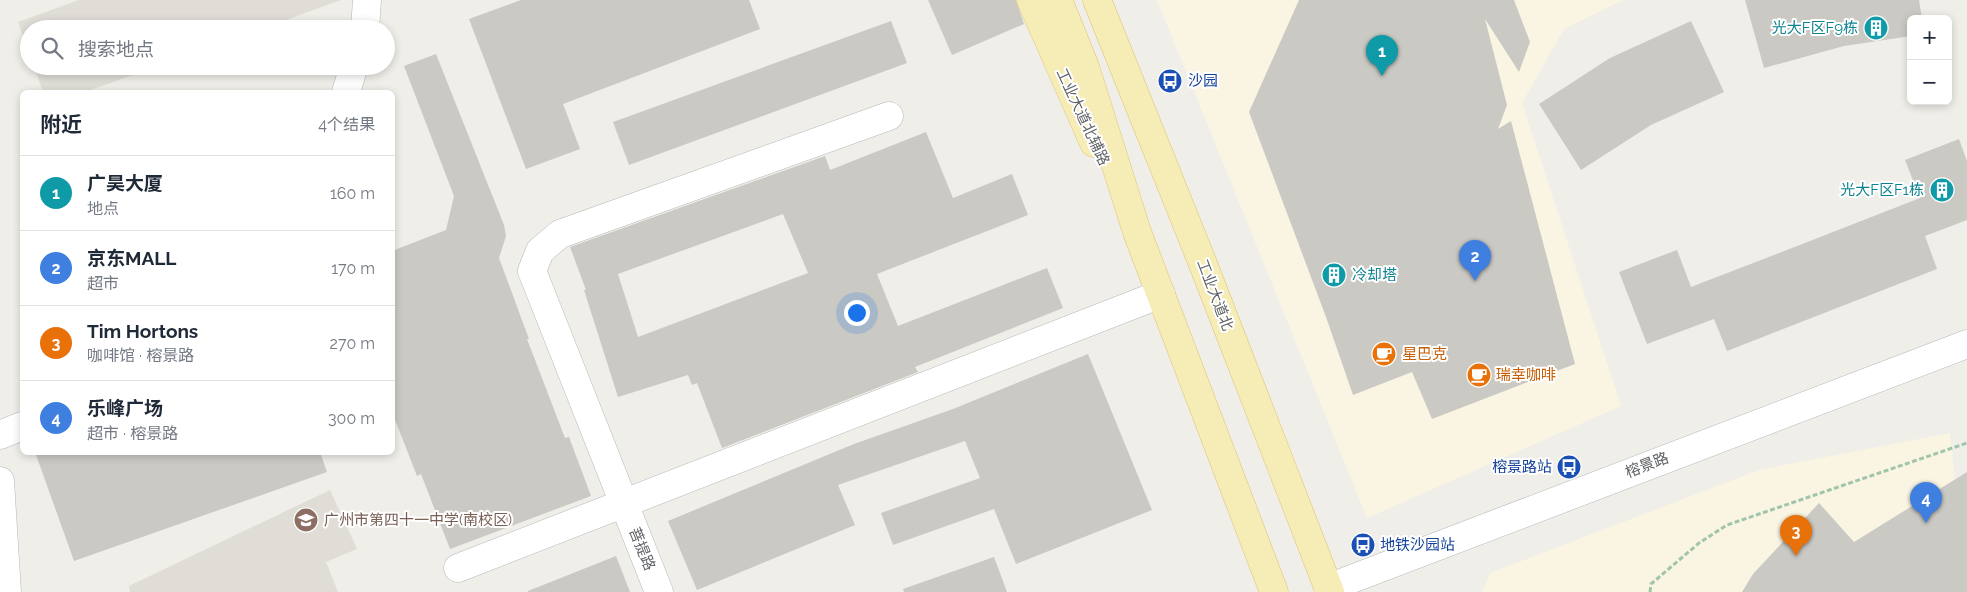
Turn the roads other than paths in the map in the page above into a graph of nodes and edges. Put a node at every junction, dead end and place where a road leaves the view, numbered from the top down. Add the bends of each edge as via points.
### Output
1 (367, 0) edge
2 (1031, 0) edge
3 (1058, 0) edge
4 (1097, 0) edge
5 (366, 20) edge
6 (351, 75) edge
7 (347, 90) edge
8 (889, 116) dead end
9 (1137, 232) junction
10 (1161, 294) junction
11 (1967, 344) edge
12 (20, 427) edge
13 (0, 435) edge
14 (0, 481) edge
15 (624, 505) junction
16 (458, 568) dead end
17 (1329, 590) edge
18 (7, 592) edge
19 (659, 592) edge
20 (1274, 592) edge

1 - 5 street
2 - 9 main road, 工业大道北辅路 via 1080,114
3 - 9 main road via 1085,67
4 - 17 main road, 工业大道北
6 - 7 street
8 - 15 street, 菩提路 via 560,234 540,252 532,271
9 - 10 main road
10 - 15 street
10 - 20 main road
11 - 17 street, 榕景路
12 - 13 street
14 - 18 street
15 - 16 street
15 - 19 street, 菩提路

